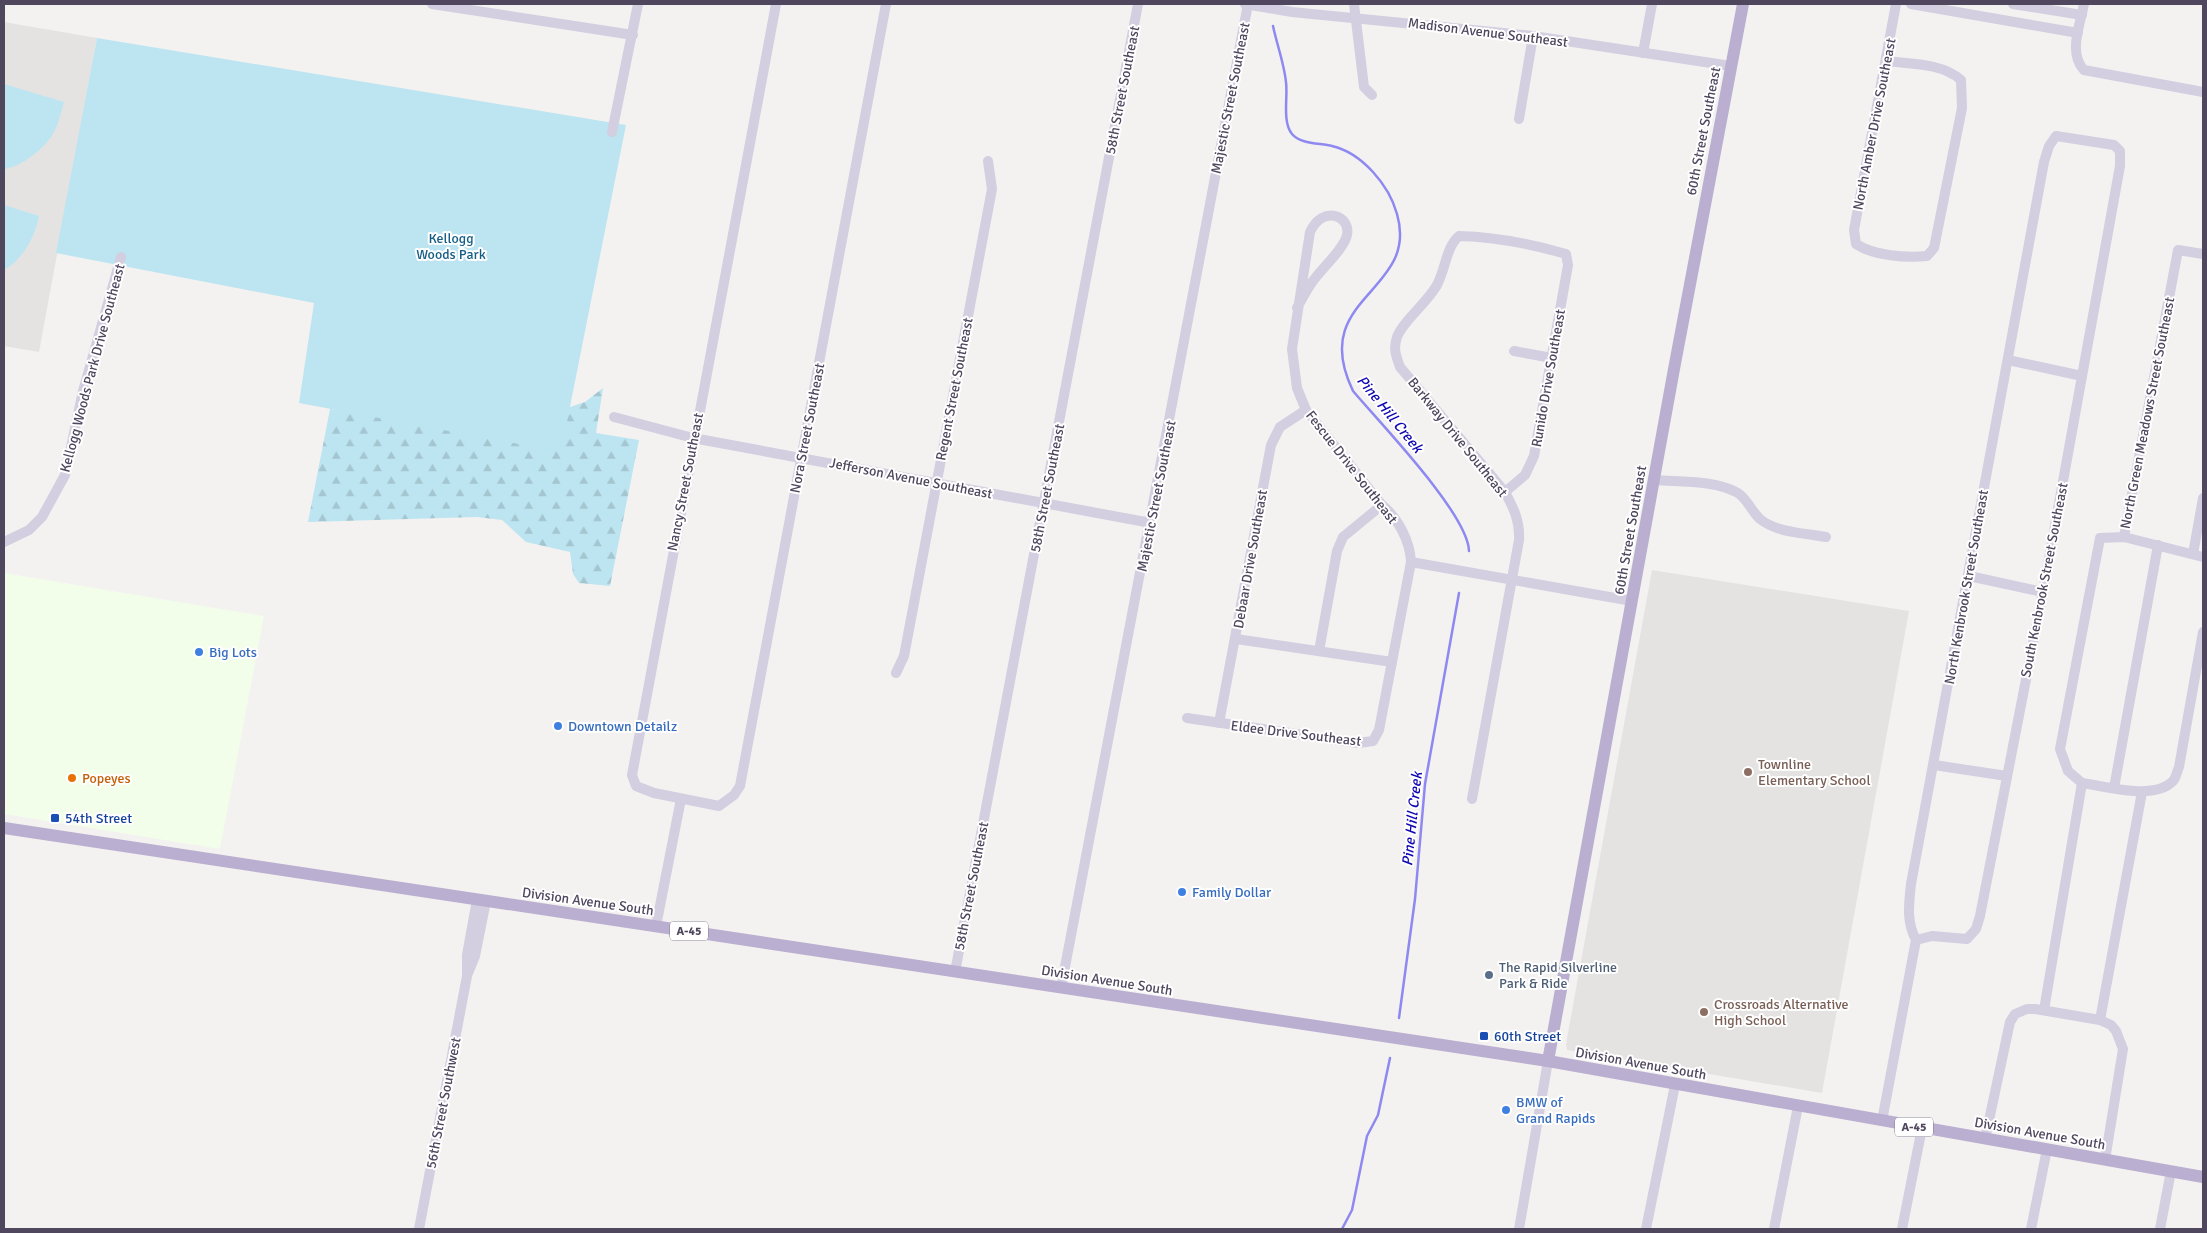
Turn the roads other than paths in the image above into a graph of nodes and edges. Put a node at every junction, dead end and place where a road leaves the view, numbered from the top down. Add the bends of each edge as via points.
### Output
1 (432, 4) edge
2 (638, 4) edge
3 (776, 4) edge
4 (886, 4) edge
5 (1138, 4) edge
6 (1246, 4) edge
7 (1354, 4) edge
8 (1652, 4) edge
9 (1743, 4) edge
10 (1896, 4) edge
11 (1911, 4) edge
12 (1979, 4) edge
13 (2013, 4) edge
14 (2084, 4) edge
15 (1977, 15) junction
16 (2082, 15) junction
17 (1356, 18) junction
18 (2078, 33) junction
19 (633, 35) junction
20 (1533, 36) junction
21 (1643, 53) junction
22 (1886, 61) junction
23 (1731, 66) junction
24 (2203, 92) edge
25 (1372, 95) dead end
26 (1519, 118) dead end
27 (612, 132) dead end
28 (988, 161) dead end
29 (2120, 166) joint
30 (1566, 254) joint
31 (2203, 254) edge
32 (121, 257) dead end
33 (1297, 308) junction
34 (1514, 351) dead end
35 (1552, 358) junction
36 (2008, 360) junction
37 (2082, 376) junction
38 (1306, 410) junction
39 (614, 417) dead end
40 (693, 438) junction
41 (802, 458) junction
42 (1655, 480) junction
43 (937, 483) junction
44 (1505, 492) junction
45 (2203, 498) edge
46 (1044, 503) junction
47 (1382, 505) junction
48 (1151, 523) junction
49 (1826, 537) dead end
50 (2124, 537) junction
51 (4, 542) edge
52 (2158, 545) junction
53 (2198, 555) edge
54 (1411, 562) junction
55 (1969, 576) junction
56 (1512, 579) junction
57 (2043, 592) junction
58 (1632, 601) junction
59 (2203, 632) edge
60 (1236, 639) junction
61 (1319, 651) junction
62 (1392, 662) junction
63 (896, 673) dead end
64 (1187, 718) dead end
65 (1219, 723) junction
66 (1373, 741) joint
67 (1934, 765) junction
68 (2007, 776) junction
69 (2082, 783) junction
70 (2114, 788) junction
71 (2142, 792) junction
72 (681, 799) junction
73 (1472, 799) dead end
74 (4, 828) edge
75 (481, 901) junction
76 (656, 926) junction
77 (1916, 940) junction
78 (955, 972) junction
79 (1062, 988) junction
80 (2044, 1010) junction
81 (2100, 1020) junction
82 (1548, 1062) junction
83 (1675, 1085) junction
84 (1798, 1106) junction
85 (1882, 1121) junction
86 (1922, 1128) junction
87 (1985, 1139) junction
88 (2047, 1149) junction
89 (2105, 1160) junction
90 (2171, 1171) junction
91 (2203, 1177) edge
92 (419, 1229) edge
93 (1520, 1229) edge
94 (1646, 1229) edge
95 (1774, 1229) edge
96 (1902, 1229) edge
97 (2031, 1229) edge
98 (2160, 1229) edge

1 - 19 street
2 - 19 street
3 - 40 street, Nancy Street Southeast
4 - 41 street, Nora Street Southeast
5 - 46 street, 58th Street Southeast
6 - 17 street, Madison Avenue Southeast
6 - 48 street, Majestic Street Southeast
7 - 17 street
8 - 21 street
9 - 23 main road, 60th Street Southeast
10 - 22 street, North Amber Drive Southeast
11 - 15 street
12 - 15 street
13 - 16 street
14 - 16 street
15 - 18 street
16 - 18 street
17 - 20 street, Madison Avenue Southeast
17 - 25 street via 1364,86
18 - 24 street via 2076,59 2090,72
19 - 27 street
20 - 21 street, Madison Avenue Southeast
20 - 26 street
21 - 23 street, Madison Avenue Southeast
22 - 22 street, North Amber Drive Southeast via 1934,67 1953,72 1961,80 1962,108 1934,248 1927,256 1914,258 1864,249 1856,244 1854,230 1861,183
23 - 42 main road, 60th Street Southeast
28 - 43 street, Regent Street Southeast via 992,190
29 - 36 street, North Kenbrook Street Southeast via 2120,151 2114,145 2062,136 2052,139 2044,162
29 - 37 street, South Kenbrook Street Southeast
30 - 35 street, Runido Drive Southeast via 1568,265
30 - 44 street, Barkway Drive Southeast via 1459,236 1450,246 1446,269 1438,284 1398,335 1394,349 1400,367
31 - 50 street, North Green Meadows Street Southeast via 2178,250
32 - 51 street, Kellogg Woods Park Drive Southeast via 83,391 65,475 42,517 29,530
33 - 33 street, Fescue Drive Southeast via 1315,222 1326,215 1336,216 1345,222 1347,235
33 - 38 street, Fescue Drive Southeast via 1292,366
34 - 35 street
35 - 44 street, Runido Drive Southeast via 1534,456 1525,475
36 - 37 street
36 - 55 street, North Kenbrook Street Southeast
37 - 57 street, South Kenbrook Street Southeast
38 - 47 street, Fescue Drive Southeast
38 - 60 street, Debaar Drive Southeast via 1280,427 1271,445
39 - 40 street, Jefferson Avenue Southeast
40 - 41 street, Jefferson Avenue Southeast
40 - 72 street, Nancy Street Southeast via 632,775 636,786
41 - 43 street, Jefferson Avenue Southeast
41 - 72 street, Nora Street Southeast via 740,786 719,806
42 - 49 street via 1718,486 1738,494 1759,518 1770,525
42 - 58 main road, 60th Street Southeast
43 - 46 street, Jefferson Avenue Southeast
43 - 63 street, Regent Street Southeast via 904,656
44 - 56 street, Barkway Drive Southeast via 1519,523
45 - 53 street
46 - 48 street, Jefferson Avenue Southeast
46 - 78 street, 58th Street Southeast
47 - 54 street, Fescue Drive Southeast via 1400,527 1411,552
47 - 61 street via 1343,537 1336,551
48 - 79 street, Majestic Street Southeast
50 - 52 street
50 - 69 street, North Green Meadows Street Southeast via 2100,538 2060,749 2068,771
52 - 53 street
52 - 70 street
54 - 56 street
54 - 62 street, Fescue Drive Southeast
55 - 57 street
55 - 67 street, North Kenbrook Street Southeast
56 - 58 street
56 - 73 street, Barkway Drive Southeast
57 - 68 street, South Kenbrook Street Southeast
58 - 82 main road, 60th Street Southeast
59 - 71 street via 2179,767 2173,781 2159,789
60 - 61 street
60 - 65 street, Debaar Drive Southeast
61 - 62 street
62 - 66 street, Fescue Drive Southeast via 1379,730
64 - 65 street, Eldee Drive Southeast
65 - 66 street, Eldee Drive Southeast via 1358,743
67 - 68 street
67 - 77 street, North Kenbrook Street Southeast via 1908,909 1910,928
68 - 77 street, South Kenbrook Street Southeast via 1976,929 1966,939 1932,936
69 - 70 street
69 - 80 street
70 - 71 street
71 - 81 street
72 - 76 street
74 - 75 main road, Division Avenue South / A-45
75 - 76 main road, Division Avenue South / A-45
75 - 92 street, 56th Street Southwest via 467,952 467,976
76 - 78 main road, Division Avenue South / A-45
77 - 85 street, North Kenbrook Street Southeast
78 - 79 main road, Division Avenue South / A-45
79 - 82 main road, Division Avenue South / A-45
80 - 81 street
80 - 87 street via 2027,1009 2014,1014 2010,1022
81 - 89 street via 2116,1031 2123,1050
82 - 83 main road, Division Avenue South / A-45
82 - 93 street
83 - 84 main road, Division Avenue South / A-45
83 - 94 street
84 - 85 main road, Division Avenue South / A-45
84 - 95 street
85 - 86 main road, Division Avenue South / A-45
86 - 87 main road, Division Avenue South / A-45
86 - 96 street
87 - 88 main road, Division Avenue South / A-45
88 - 89 main road, Division Avenue South / A-45
88 - 97 street
89 - 90 main road, Division Avenue South / A-45
90 - 91 main road, Division Avenue South / A-45
90 - 98 street

